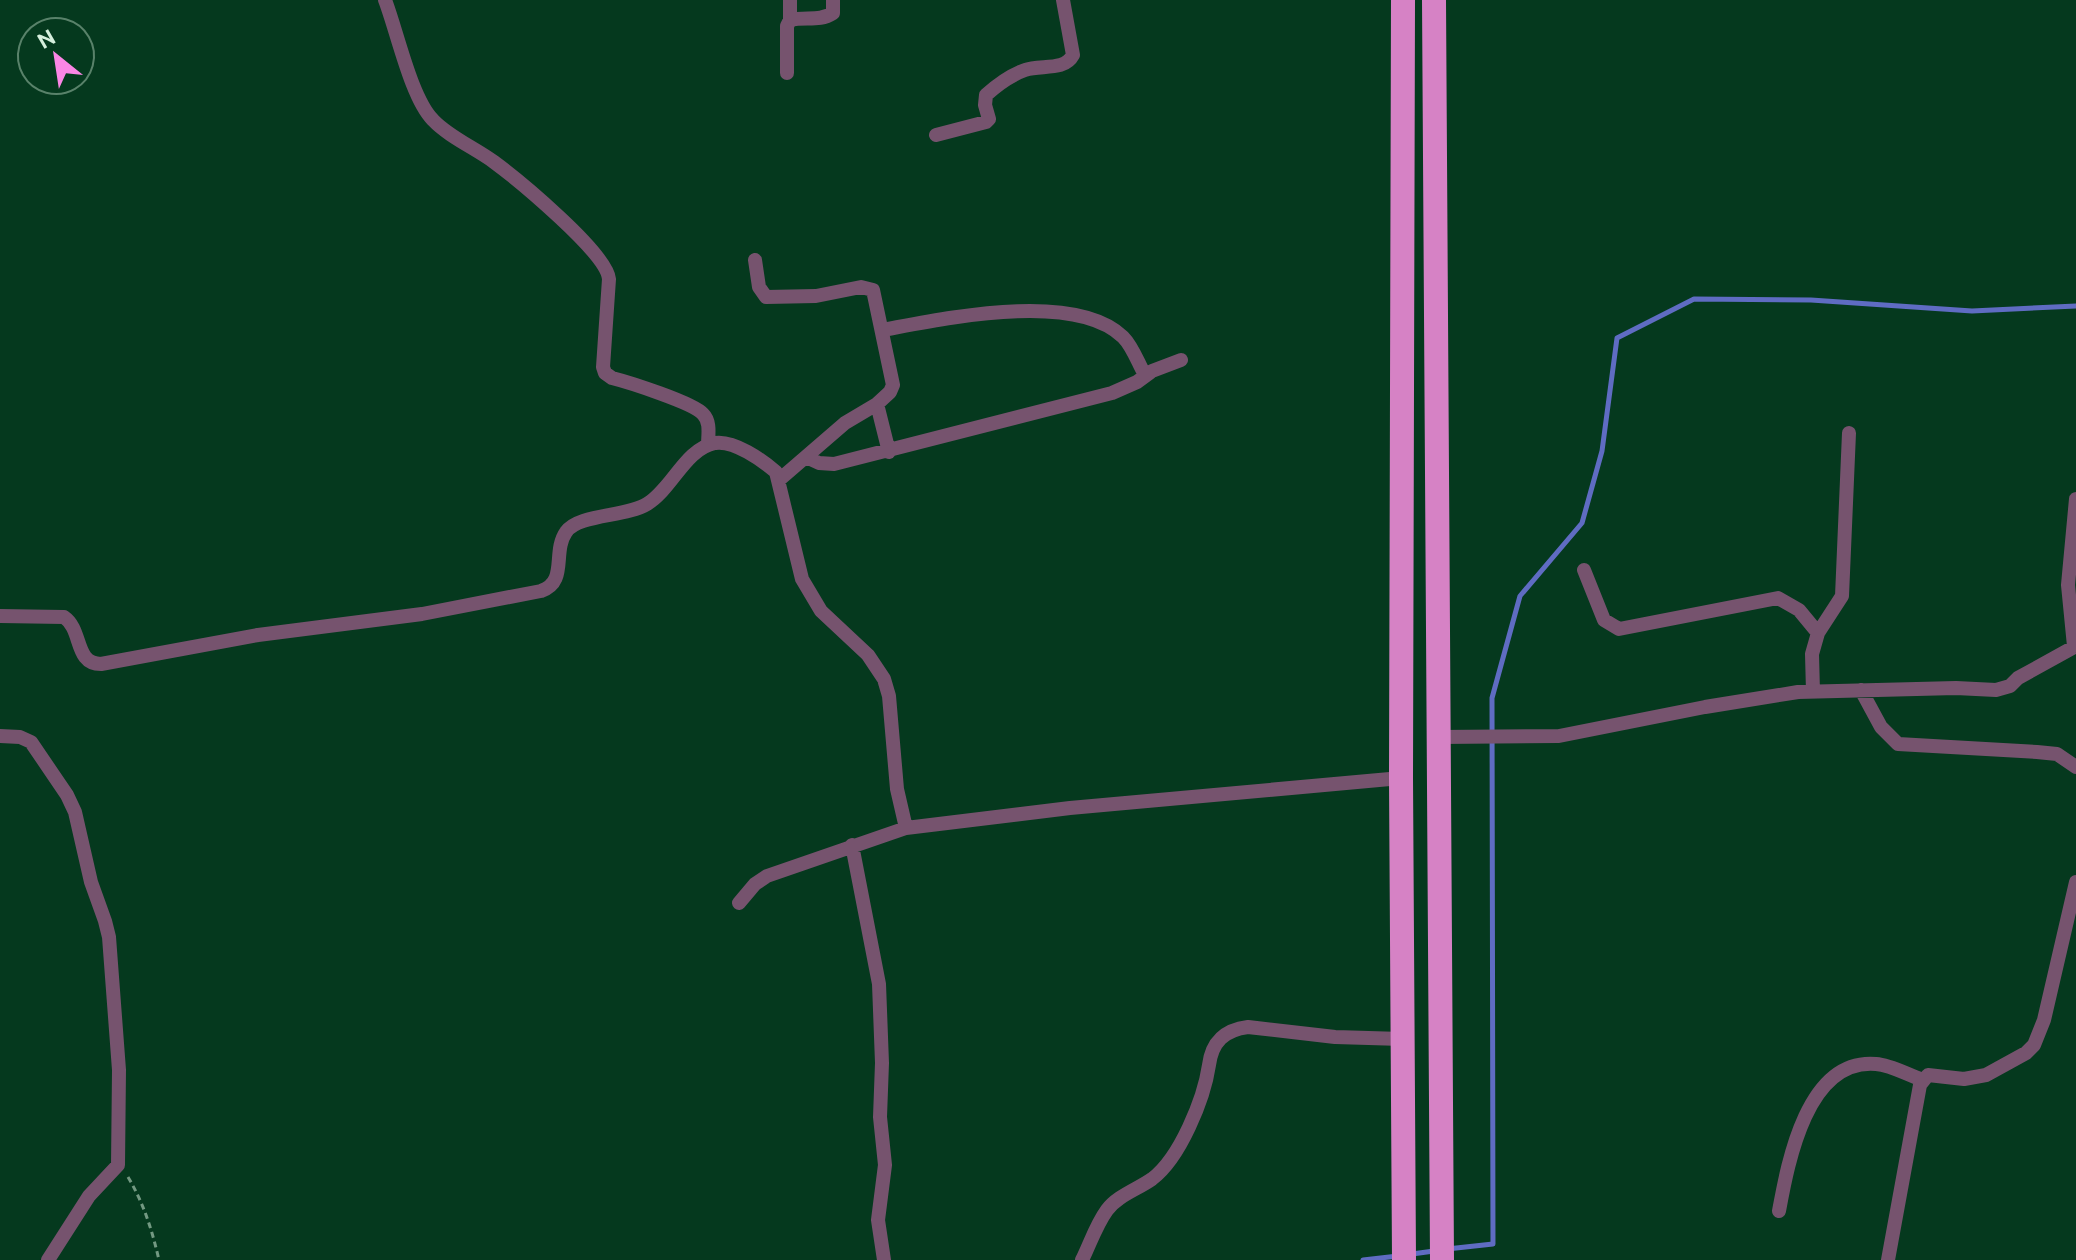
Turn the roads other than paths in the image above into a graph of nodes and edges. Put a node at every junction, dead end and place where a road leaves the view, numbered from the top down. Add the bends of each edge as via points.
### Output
1 (385, 0) edge
2 (790, 0) edge
3 (833, 0) edge
4 (1063, 0) edge
5 (1403, 0) edge
6 (1434, 0) edge
7 (790, 20) junction
8 (787, 73) dead end
9 (936, 135) dead end
10 (755, 260) dead end
11 (882, 330) junction
12 (1181, 360) dead end
13 (1145, 375) junction
14 (877, 404) junction
15 (1849, 433) dead end
16 (708, 445) junction
17 (889, 452) junction
18 (806, 457) junction
19 (779, 480) junction
20 (2076, 499) edge
21 (1584, 570) dead end
22 (0, 616) edge
23 (1818, 633) junction
24 (2075, 646) edge
25 (1861, 690) junction
26 (1813, 692) junction
27 (0, 736) edge
28 (1440, 737) junction
29 (2076, 767) edge
30 (1401, 778) junction
31 (906, 828) junction
32 (852, 845) junction
33 (2076, 882) edge
34 (739, 903) dead end
35 (1402, 1039) junction
36 (1923, 1080) junction
37 (1779, 1211) dead end
38 (48, 1260) edge
39 (884, 1260) edge
40 (1082, 1260) edge
41 (1404, 1260) edge
42 (1442, 1260) edge
43 (1888, 1260) edge

1 - 16 street via 432,119 498,164 576,233 606,268 605,373 703,413
2 - 7 street
3 - 7 street via 829,16
4 - 9 street via 1071,60 1017,74 986,95 986,122
5 - 30 highway
6 - 28 highway
7 - 8 street
10 - 11 street via 766,297 873,290
11 - 13 street via 1003,311 1081,317 1104,324 1126,340
11 - 14 street via 893,385
12 - 13 street
13 - 17 street via 1099,398
14 - 17 street
14 - 18 street
15 - 23 street via 1842,596
16 - 19 street via 732,446 768,465
16 - 22 street via 647,504 566,531 555,582 541,591 101,664 84,658 75,630 64,617
17 - 18 street via 834,464
18 - 19 street
19 - 31 street via 802,579 821,611 868,655 884,679
20 - 24 street via 2068,585
21 - 23 street via 1604,620 1619,629 1778,598 1799,610
23 - 26 street via 1812,654
24 - 25 street via 1996,690
25 - 26 street
25 - 29 street via 1881,727 1898,744 2057,754
26 - 28 street via 1559,736
27 - 38 street via 31,742 67,795 109,937 119,1070 118,1163 89,1196
28 - 42 highway
30 - 31 street
30 - 35 highway
31 - 32 street
32 - 34 street via 767,876
32 - 39 street via 879,984 885,1165 878,1220
33 - 36 street via 2034,1045 1986,1075 1928,1075
35 - 40 street via 1248,1027 1225,1034 1210,1055 1198,1109 1164,1168 1108,1209
35 - 41 highway
36 - 37 street via 1878,1064 1861,1064 1832,1079 1814,1099 1796,1137
36 - 43 street

